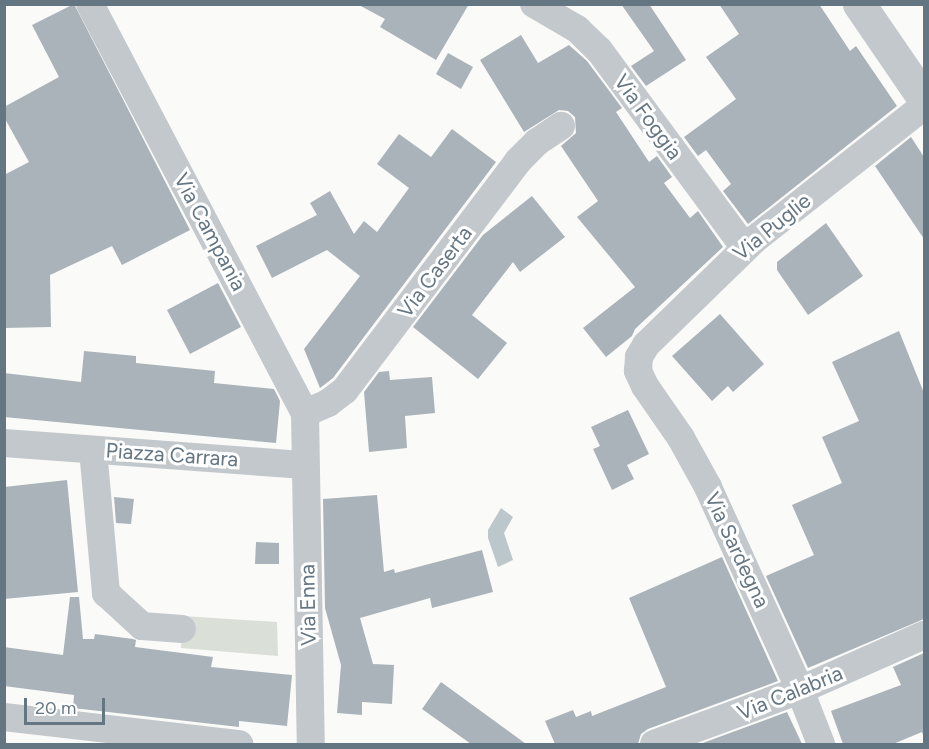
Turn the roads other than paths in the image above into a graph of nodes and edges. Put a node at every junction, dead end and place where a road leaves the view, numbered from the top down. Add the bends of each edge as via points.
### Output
1 (90, 4) edge
2 (534, 4) edge
3 (859, 4) edge
4 (924, 99) edge
5 (924, 106) edge
6 (561, 126) dead end
7 (745, 248) junction
8 (638, 364) joint
9 (306, 413) junction
10 (4, 443) edge
11 (93, 450) junction
12 (305, 465) junction
13 (182, 629) dead end
14 (924, 635) edge
15 (800, 690) junction
16 (4, 717) edge
17 (239, 744) edge
18 (311, 744) edge
19 (654, 744) edge
20 (821, 744) edge

1 - 9 street, Via Campania
2 - 7 street, Via Foggia via 593,42
3 - 4 street
5 - 7 street, Via Puglie
6 - 9 street, Via Caserta via 518,161 345,390
7 - 8 street, Via Puglie via 646,345
8 - 15 street, Via Sardegna via 645,386 681,438 708,488
9 - 12 street, Via Campania
10 - 11 street
11 - 12 street, Piazza Carrara
11 - 13 street, Piazza Carrara via 106,593 142,626
12 - 18 street, Via Enna
14 - 15 street, Via Calabria
15 - 19 street, Via Calabria
15 - 20 street, Via Sardegna
16 - 17 street

